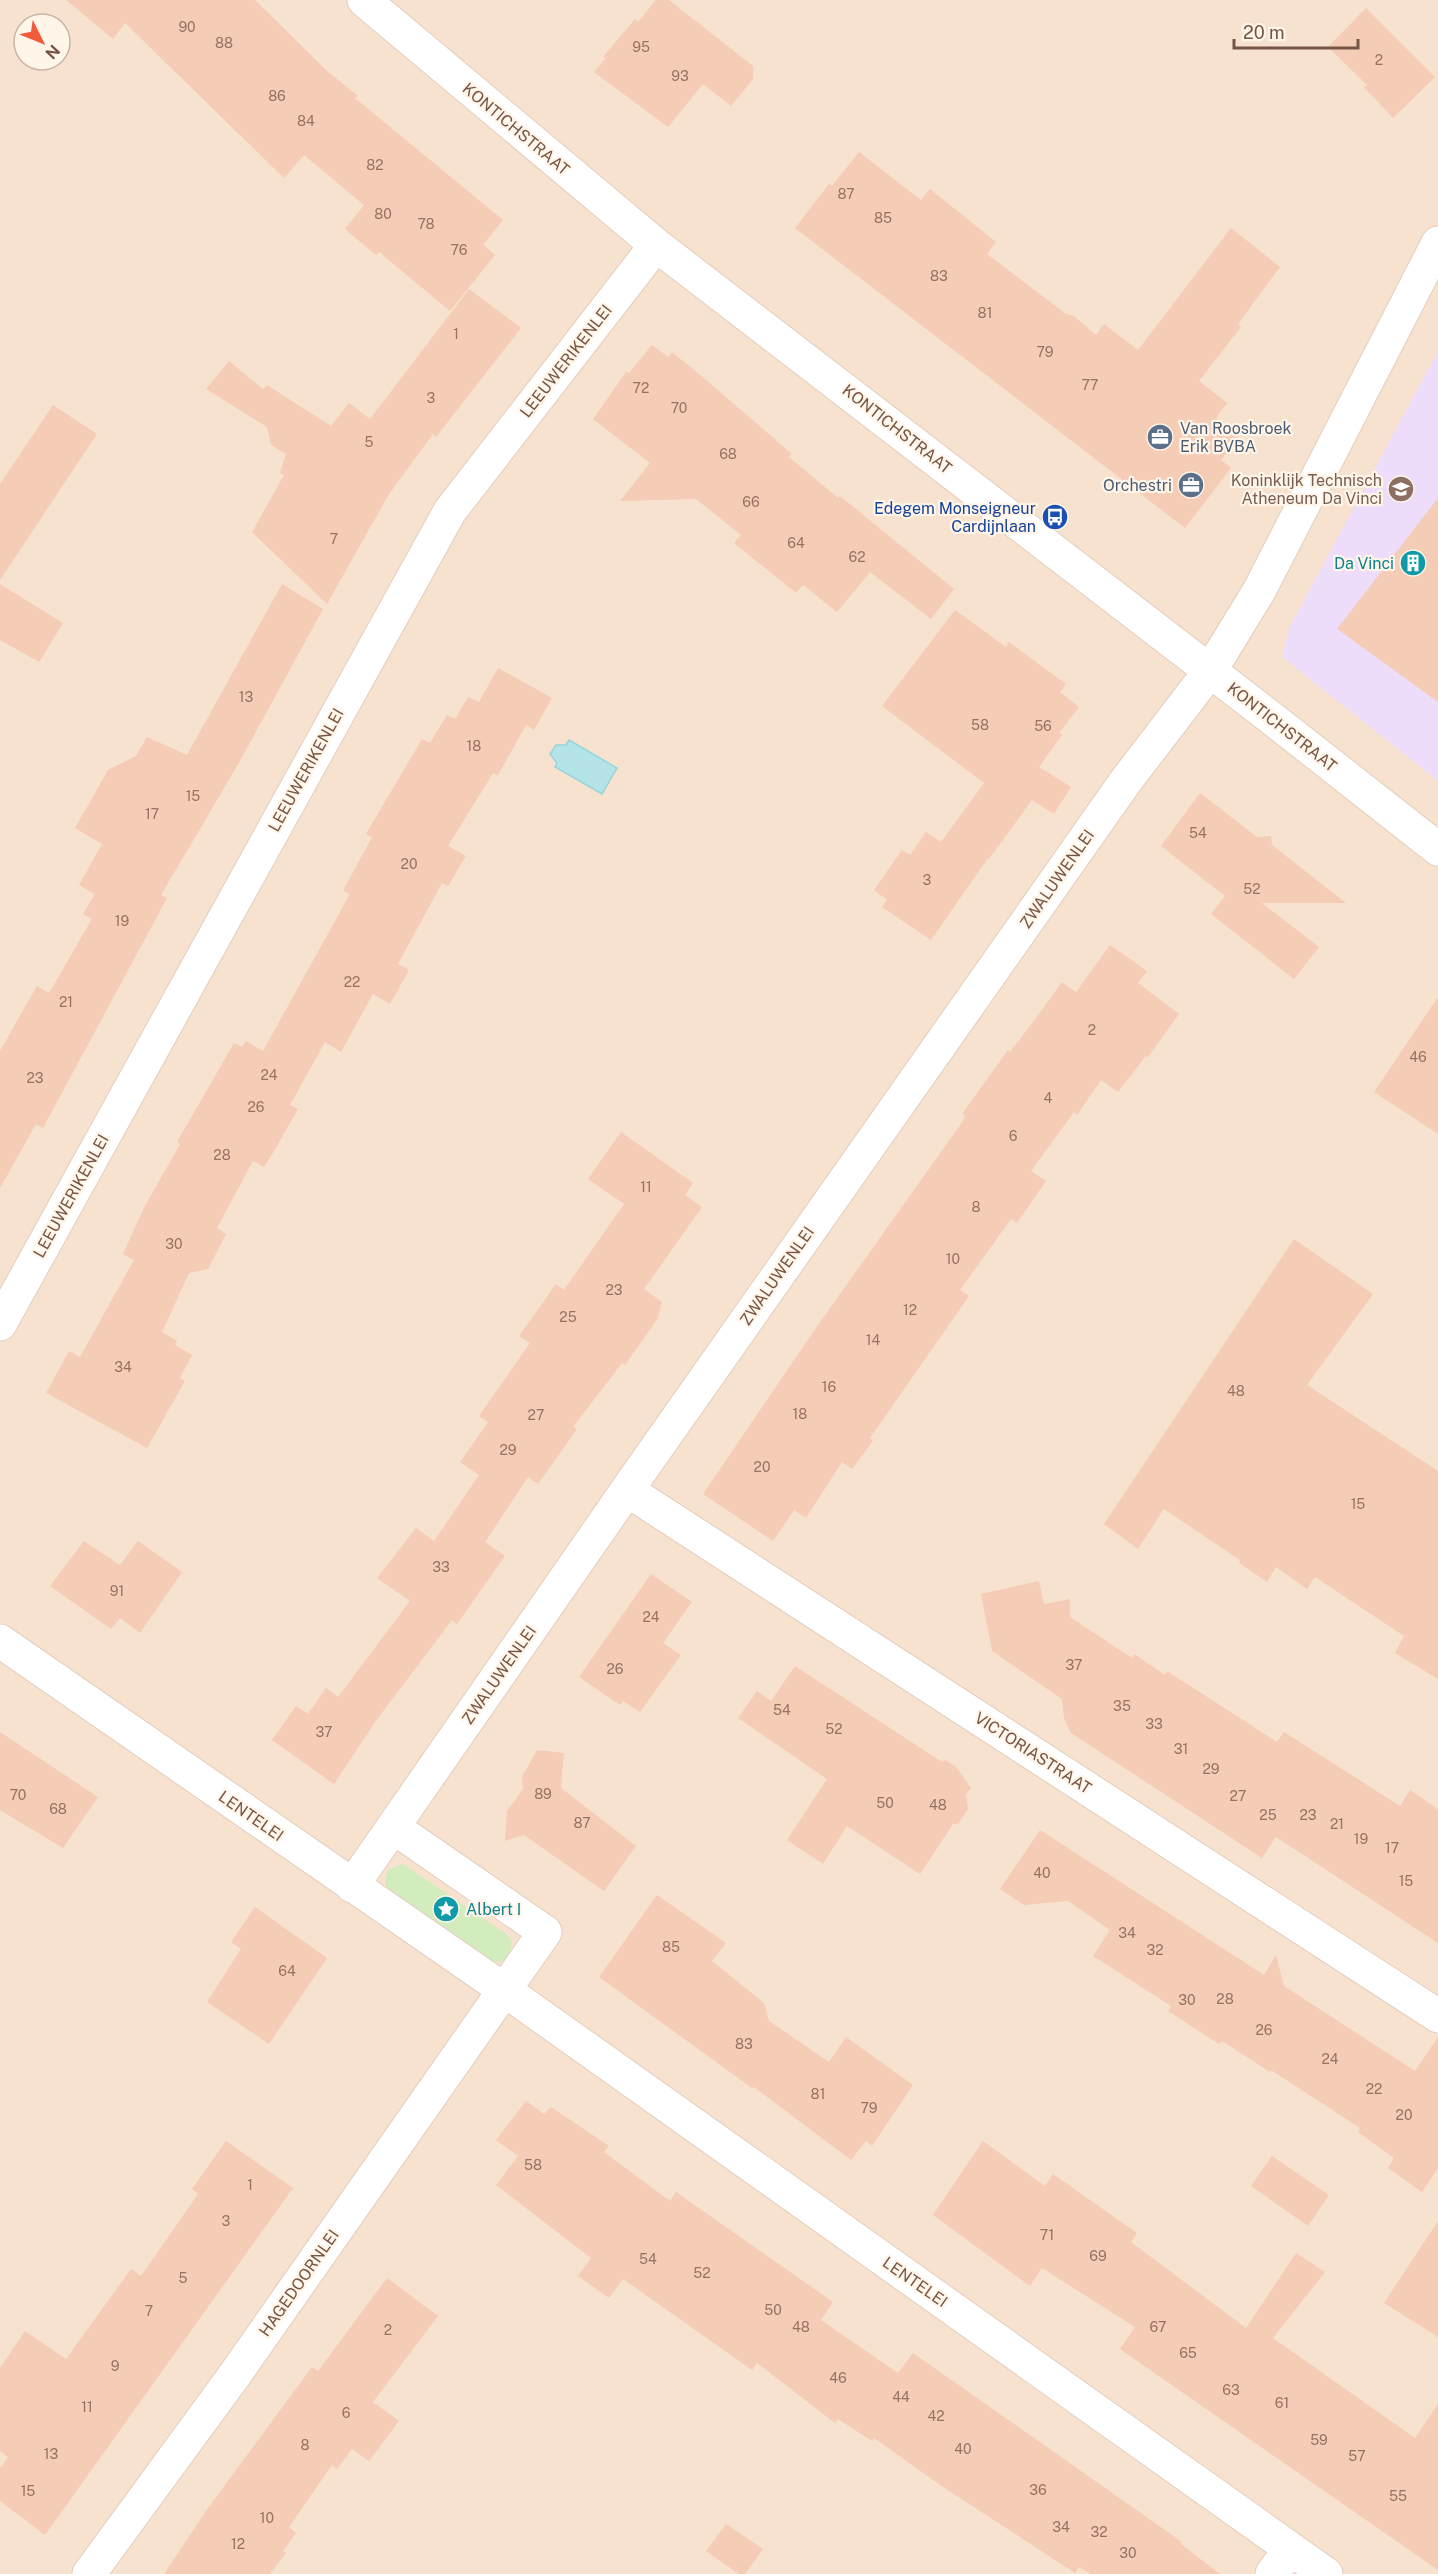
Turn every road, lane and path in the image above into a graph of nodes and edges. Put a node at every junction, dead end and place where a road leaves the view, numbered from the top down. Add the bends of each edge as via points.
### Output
1 (364, 0) edge
2 (1438, 243) edge
3 (656, 245) junction
4 (1210, 671) junction
5 (1438, 849) edge
6 (0, 1324) edge
7 (627, 1490) junction
8 (0, 1641) edge
9 (393, 1827) junction
10 (352, 1886) junction
11 (503, 1989) junction
12 (1438, 2016) edge
13 (1281, 2561) edge
14 (89, 2574) edge
15 (1326, 2574) edge

1 - 3 street, KONTICHSTRAAT
2 - 4 street, ZWALUWENLEI via 1259,591
3 - 4 street, KONTICHSTRAAT
3 - 6 street, LEEUWERIKENLEI via 450,511
4 - 5 street, KONTICHSTRAAT
4 - 7 street, ZWALUWENLEI via 1125,782
7 - 9 street, ZWALUWENLEI
7 - 12 street, VICTORIASTRAAT
8 - 10 street, LENTELEI
9 - 10 street, ZWALUWENLEI
9 - 11 street via 545,1932
10 - 11 street, LENTELEI
11 - 13 street, LENTELEI
11 - 14 street, HAGEDOORNLEI via 243,2363
13 - 15 street, LENTELEI

